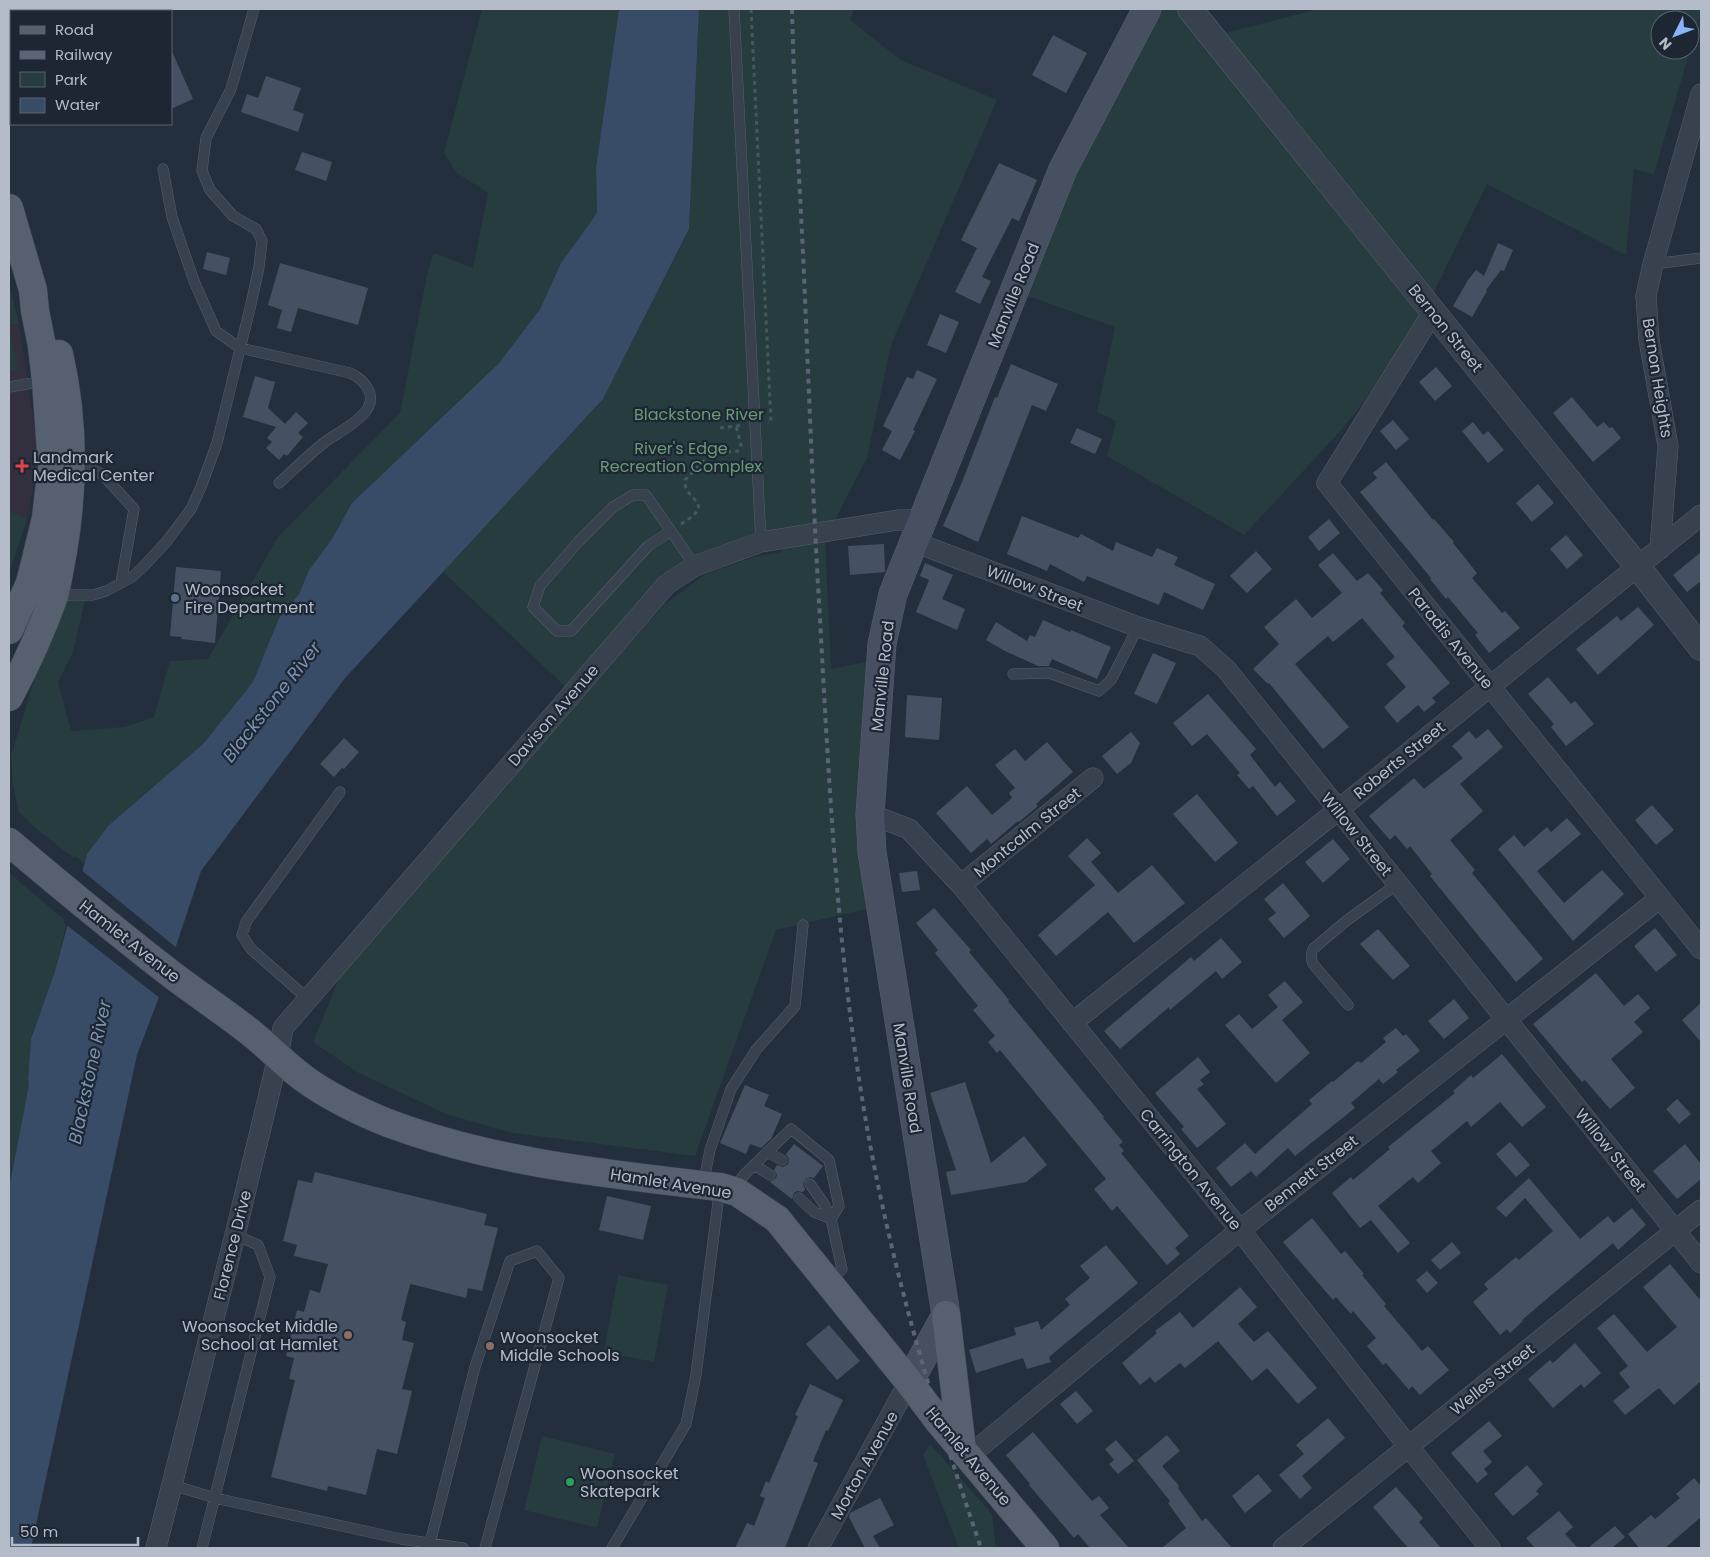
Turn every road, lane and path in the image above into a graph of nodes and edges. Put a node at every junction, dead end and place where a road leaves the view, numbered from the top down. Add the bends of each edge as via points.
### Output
1 (254, 9) edge
2 (734, 9) edge
3 (1147, 9) edge
4 (1190, 9) edge
5 (1701, 96) edge
6 (163, 169) dead end
7 (9, 208) edge
8 (1701, 258) edge
9 (1653, 264) junction
10 (33, 290) junction
11 (1433, 312) junction
12 (240, 348) junction
13 (46, 380) junction
14 (9, 387) edge
15 (720, 428) dead end
16 (72, 460) junction
17 (279, 483) dead end
18 (1701, 515) edge
19 (670, 531) junction
20 (919, 531) junction
21 (761, 542) junction
22 (1660, 549) junction
23 (695, 566) junction
24 (1638, 567) junction
25 (121, 583) junction
26 (41, 591) junction
27 (1138, 627) junction
28 (9, 630) edge
29 (1701, 648) edge
30 (1013, 674) dead end
31 (1489, 686) junction
32 (9, 697) edge
33 (1093, 778) dead end
34 (340, 792) dead end
35 (1338, 810) junction
36 (870, 814) junction
37 (9, 822) edge
38 (9, 842) edge
39 (9, 853) edge
40 (35, 865) junction
41 (1397, 884) junction
42 (961, 885) junction
43 (1660, 898) junction
44 (803, 925) dead end
45 (1701, 949) edge
46 (308, 999) junction
47 (1348, 1005) dead end
48 (1506, 1019) junction
49 (1072, 1023) junction
50 (278, 1057) junction
51 (767, 1152) junction
52 (782, 1160) dead end
53 (754, 1165) junction
54 (770, 1175) dead end
55 (810, 1184) dead end
56 (719, 1188) junction
57 (799, 1198) dead end
58 (1701, 1210) edge
59 (830, 1219) junction
60 (1240, 1230) junction
61 (1676, 1231) junction
62 (235, 1235) junction
63 (1701, 1263) edge
64 (828, 1282) junction
65 (946, 1316) junction
66 (909, 1382) junction
67 (1408, 1446) junction
68 (966, 1452) junction
69 (172, 1485) junction
70 (215, 1498) junction
71 (430, 1543) junction
72 (156, 1548) edge
73 (202, 1548) edge
74 (463, 1548) edge
75 (485, 1548) edge
76 (612, 1548) edge
77 (818, 1548) edge
78 (1045, 1548) edge
79 (1283, 1548) edge
80 (1490, 1548) edge

1 - 12 lane via 231,89 206,138 202,171 210,190 233,216 256,229 262,241
2 - 21 lane
3 - 20 main road, Manville Road via 1063,169
4 - 11 street, Bernon Street
5 - 9 street, Bernon Heights
6 - 12 lane via 172,216 194,281 216,331
7 - 10 main road
8 - 9 lane
9 - 22 street, Bernon Heights via 1646,296 1649,340 1668,446
10 - 13 main road
10 - 16 main road via 46,304 53,322 70,414
11 - 24 street, Bernon Street
11 - 31 street, Paradis Avenue via 1327,483
12 - 17 lane via 350,373 366,385 370,394 369,405 359,419 324,442
12 - 25 lane via 217,443 191,509 144,566
13 - 14 lane
13 - 26 main road via 52,466
15 - 19 path via 736,426 741,445 738,451 715,450 690,473 685,484 698,503 698,509 695,516
16 - 25 lane via 102,474 134,509
16 - 26 main road via 67,524
18 - 22 street, Roberts Street
19 - 19 lane via 648,546 571,631 557,630 533,607 540,586 613,507 633,496 646,495
19 - 23 lane
20 - 21 street, Davison Avenue via 898,520
20 - 27 street, Willow Street
20 - 36 main road, Manville Road via 893,594 882,644
21 - 23 street, Davison Avenue
22 - 24 street, Roberts Street
23 - 46 street, Davison Avenue via 667,584
24 - 29 street, Bernon Street
24 - 31 street, Roberts Street
25 - 26 lane via 93,595
26 - 28 main road
26 - 32 main road via 40,631
27 - 30 lane via 1111,680 1099,691 1049,673
27 - 35 street, Willow Street via 1200,646 1226,669
31 - 35 street, Roberts Street
31 - 43 street, Paradis Avenue
33 - 42 street, Montcalm Street
34 - 46 lane via 246,922 242,935 251,949
35 - 41 street, Willow Street
35 - 49 street, Roberts Street
36 - 42 street, Carrington Avenue via 909,829
36 - 65 main road, Manville Road via 872,852
37 - 40 main road
38 - 40 main road, Hamlet Avenue
39 - 40 main road, Hamlet Avenue
40 - 50 main road, Hamlet Avenue
41 - 47 lane via 1313,949 1313,964
41 - 48 street, Willow Street
42 - 49 street, Carrington Avenue
43 - 45 street, Paradis Avenue
43 - 48 street, Bennett Street
44 - 56 lane via 795,1006 756,1050 731,1089 710,1150
46 - 50 street, Davison Avenue via 283,1028
48 - 60 street, Bennett Street
48 - 61 street, Willow Street
49 - 60 street, Carrington Avenue
50 - 56 main road, Hamlet Avenue via 303,1078 341,1100 388,1122 456,1144 525,1161
50 - 62 street, Florence Drive
51 - 52 lane
51 - 53 lane
51 - 59 lane via 791,1129 829,1160 839,1206
53 - 54 lane
53 - 56 lane
55 - 59 lane
56 - 64 main road, Hamlet Avenue via 777,1219
56 - 76 lane via 696,1376 686,1424
57 - 59 lane via 814,1212
58 - 61 street, Welles Street
59 - 64 lane via 842,1269
60 - 67 street, Carrington Avenue
60 - 68 street, Bennett Street
61 - 63 street, Willow Street
61 - 67 street, Welles Street
62 - 69 street, Florence Drive
62 - 70 lane via 258,1245 270,1277
64 - 66 main road, Hamlet Avenue
65 - 66 main road
65 - 68 main road
66 - 68 main road, Hamlet Avenue
66 - 77 street, Morton Avenue
67 - 79 street, Welles Street
67 - 80 street, Carrington Avenue
68 - 78 main road, Hamlet Avenue
69 - 70 lane
69 - 72 street, Florence Drive
70 - 71 lane
70 - 73 lane
71 - 74 lane
71 - 75 lane via 475,1367 510,1261 537,1251 559,1278

